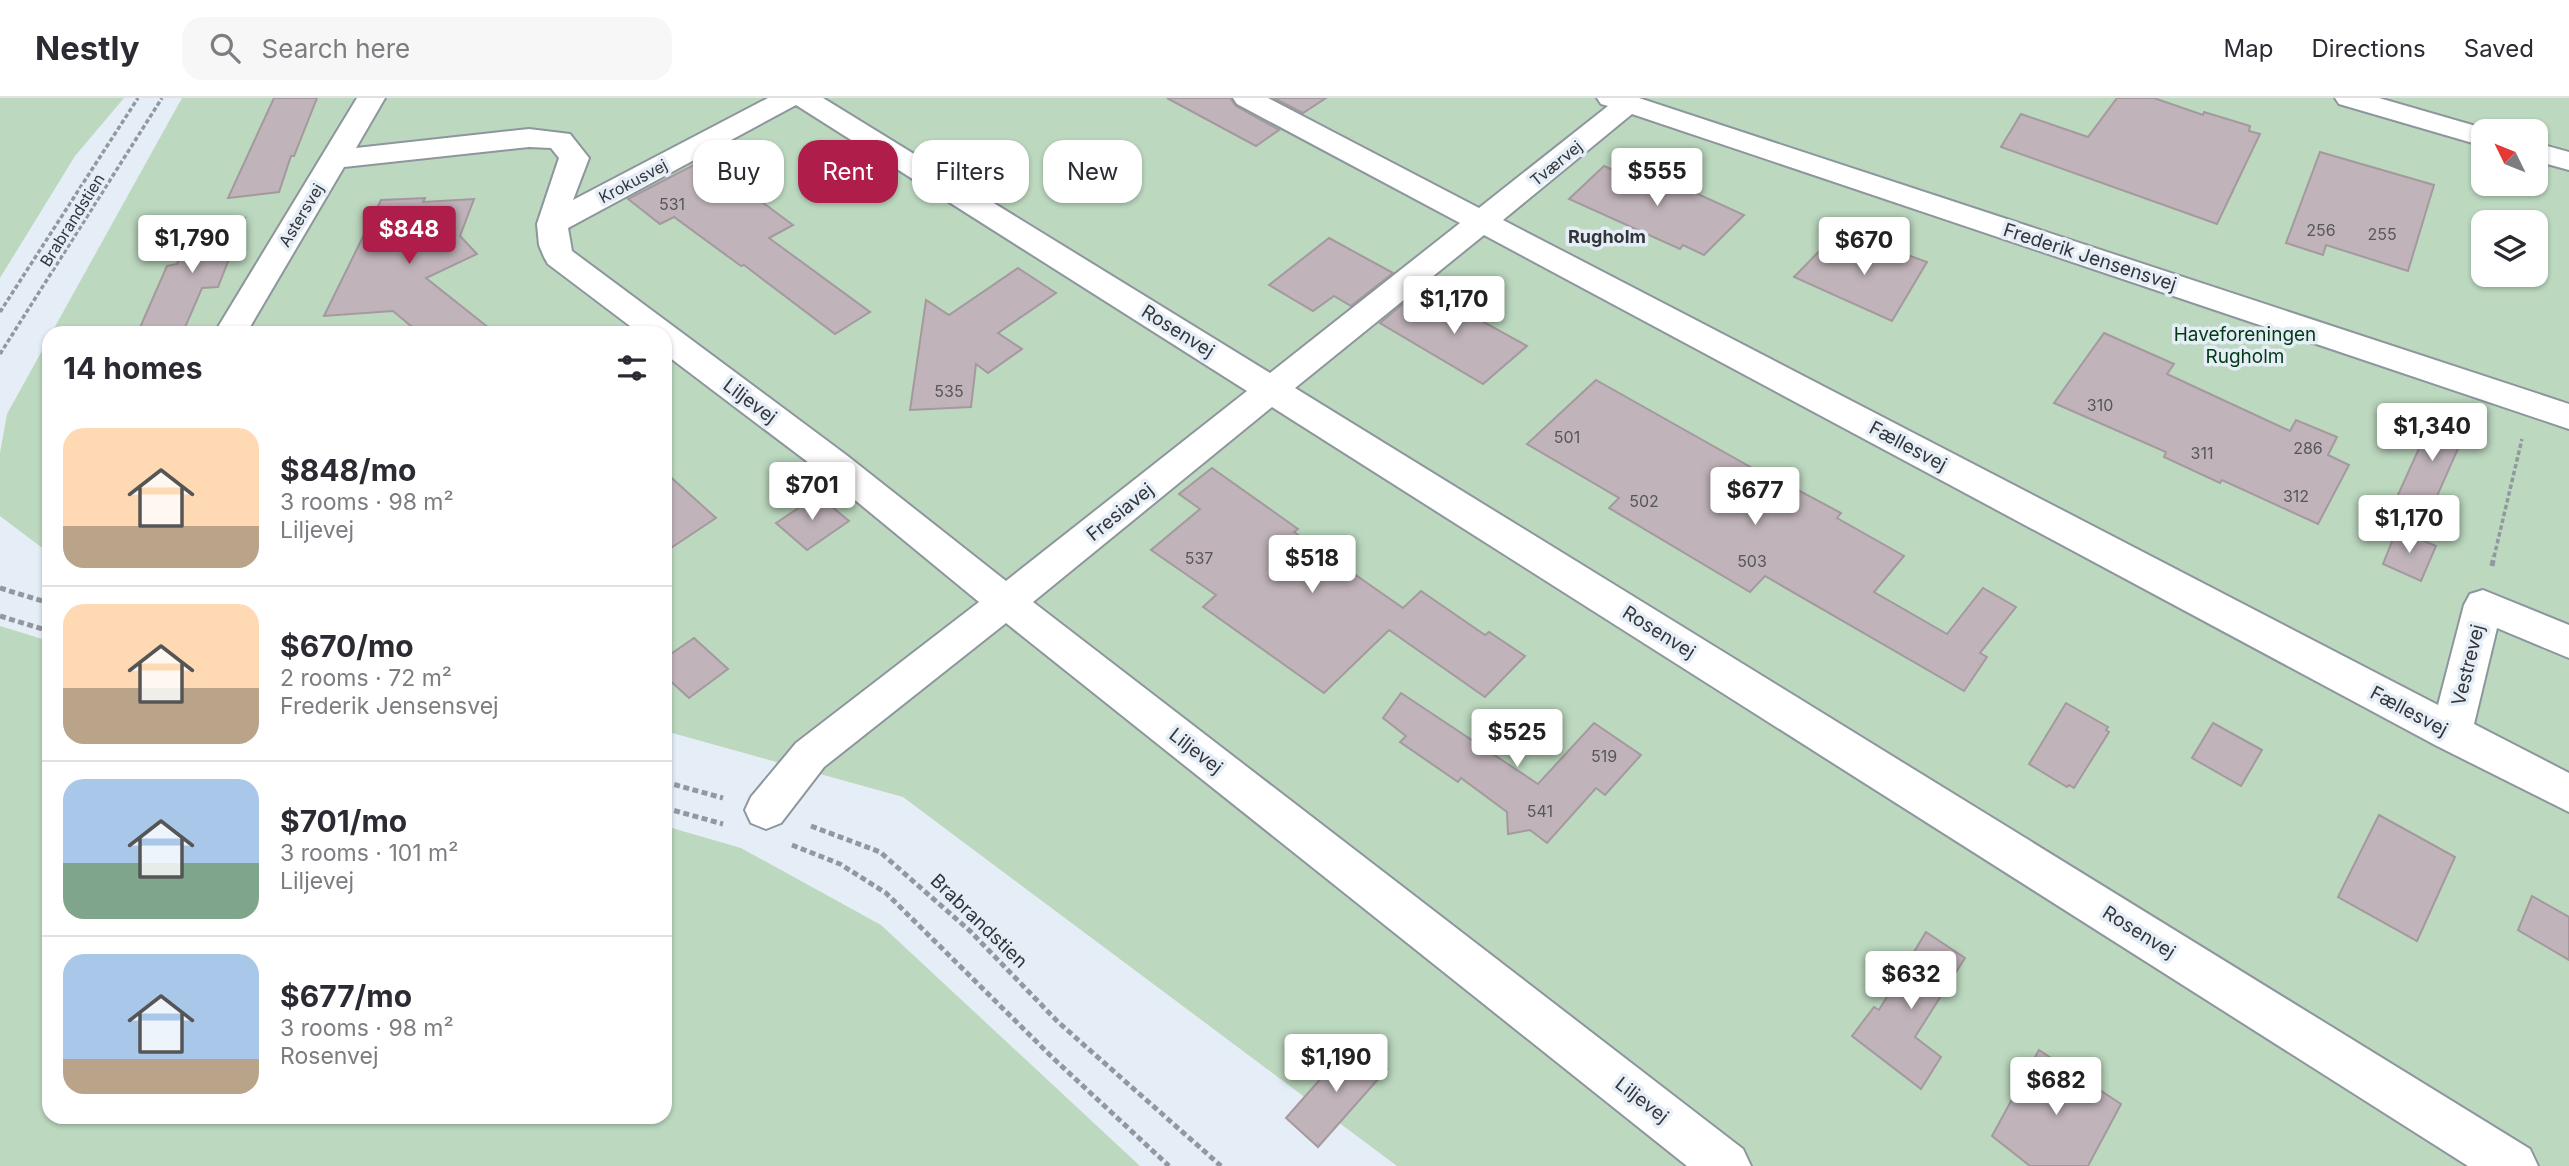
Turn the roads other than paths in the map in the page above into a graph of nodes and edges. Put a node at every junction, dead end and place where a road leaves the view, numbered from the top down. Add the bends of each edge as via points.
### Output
1 (371, 98) edge
2 (789, 98) edge
3 (804, 98) edge
4 (1247, 98) edge
5 (2349, 98) edge
6 (1620, 101) edge
7 (2471, 133) edge
8 (2548, 155) edge
9 (335, 159) junction
10 (2569, 161) edge
11 (1483, 222) junction
12 (552, 224) junction
13 (235, 326) edge
14 (651, 326) edge
15 (672, 342) edge
16 (1272, 390) junction
17 (2569, 417) edge
18 (1006, 602) junction
19 (2569, 642) edge
20 (2451, 734) junction
21 (2569, 794) edge
22 (774, 826) road end
23 (1726, 1166) edge
24 (2513, 1166) edge

1 - 9 street, Astersvej
2 - 12 street, Krokusvej
3 - 16 street, Rosenvej
4 - 11 street, Fællesvej
5 - 7 street
6 - 11 street, Tværvej
6 - 17 street, Frederik Jensensvej
8 - 10 street
9 - 12 street via 530,138 560,140 574,158
9 - 13 street, Astersvej
11 - 16 street, Fresiavej
11 - 20 street, Fællesvej
12 - 14 street via 552,245 559,257
15 - 18 street, Liljevej
16 - 18 street, Fresiavej
16 - 24 street, Rosenvej
18 - 22 street, Fresiavej via 810,755
18 - 23 street, Liljevej
19 - 20 street, Vestrevej via 2483,605
20 - 21 street, Fællesvej

